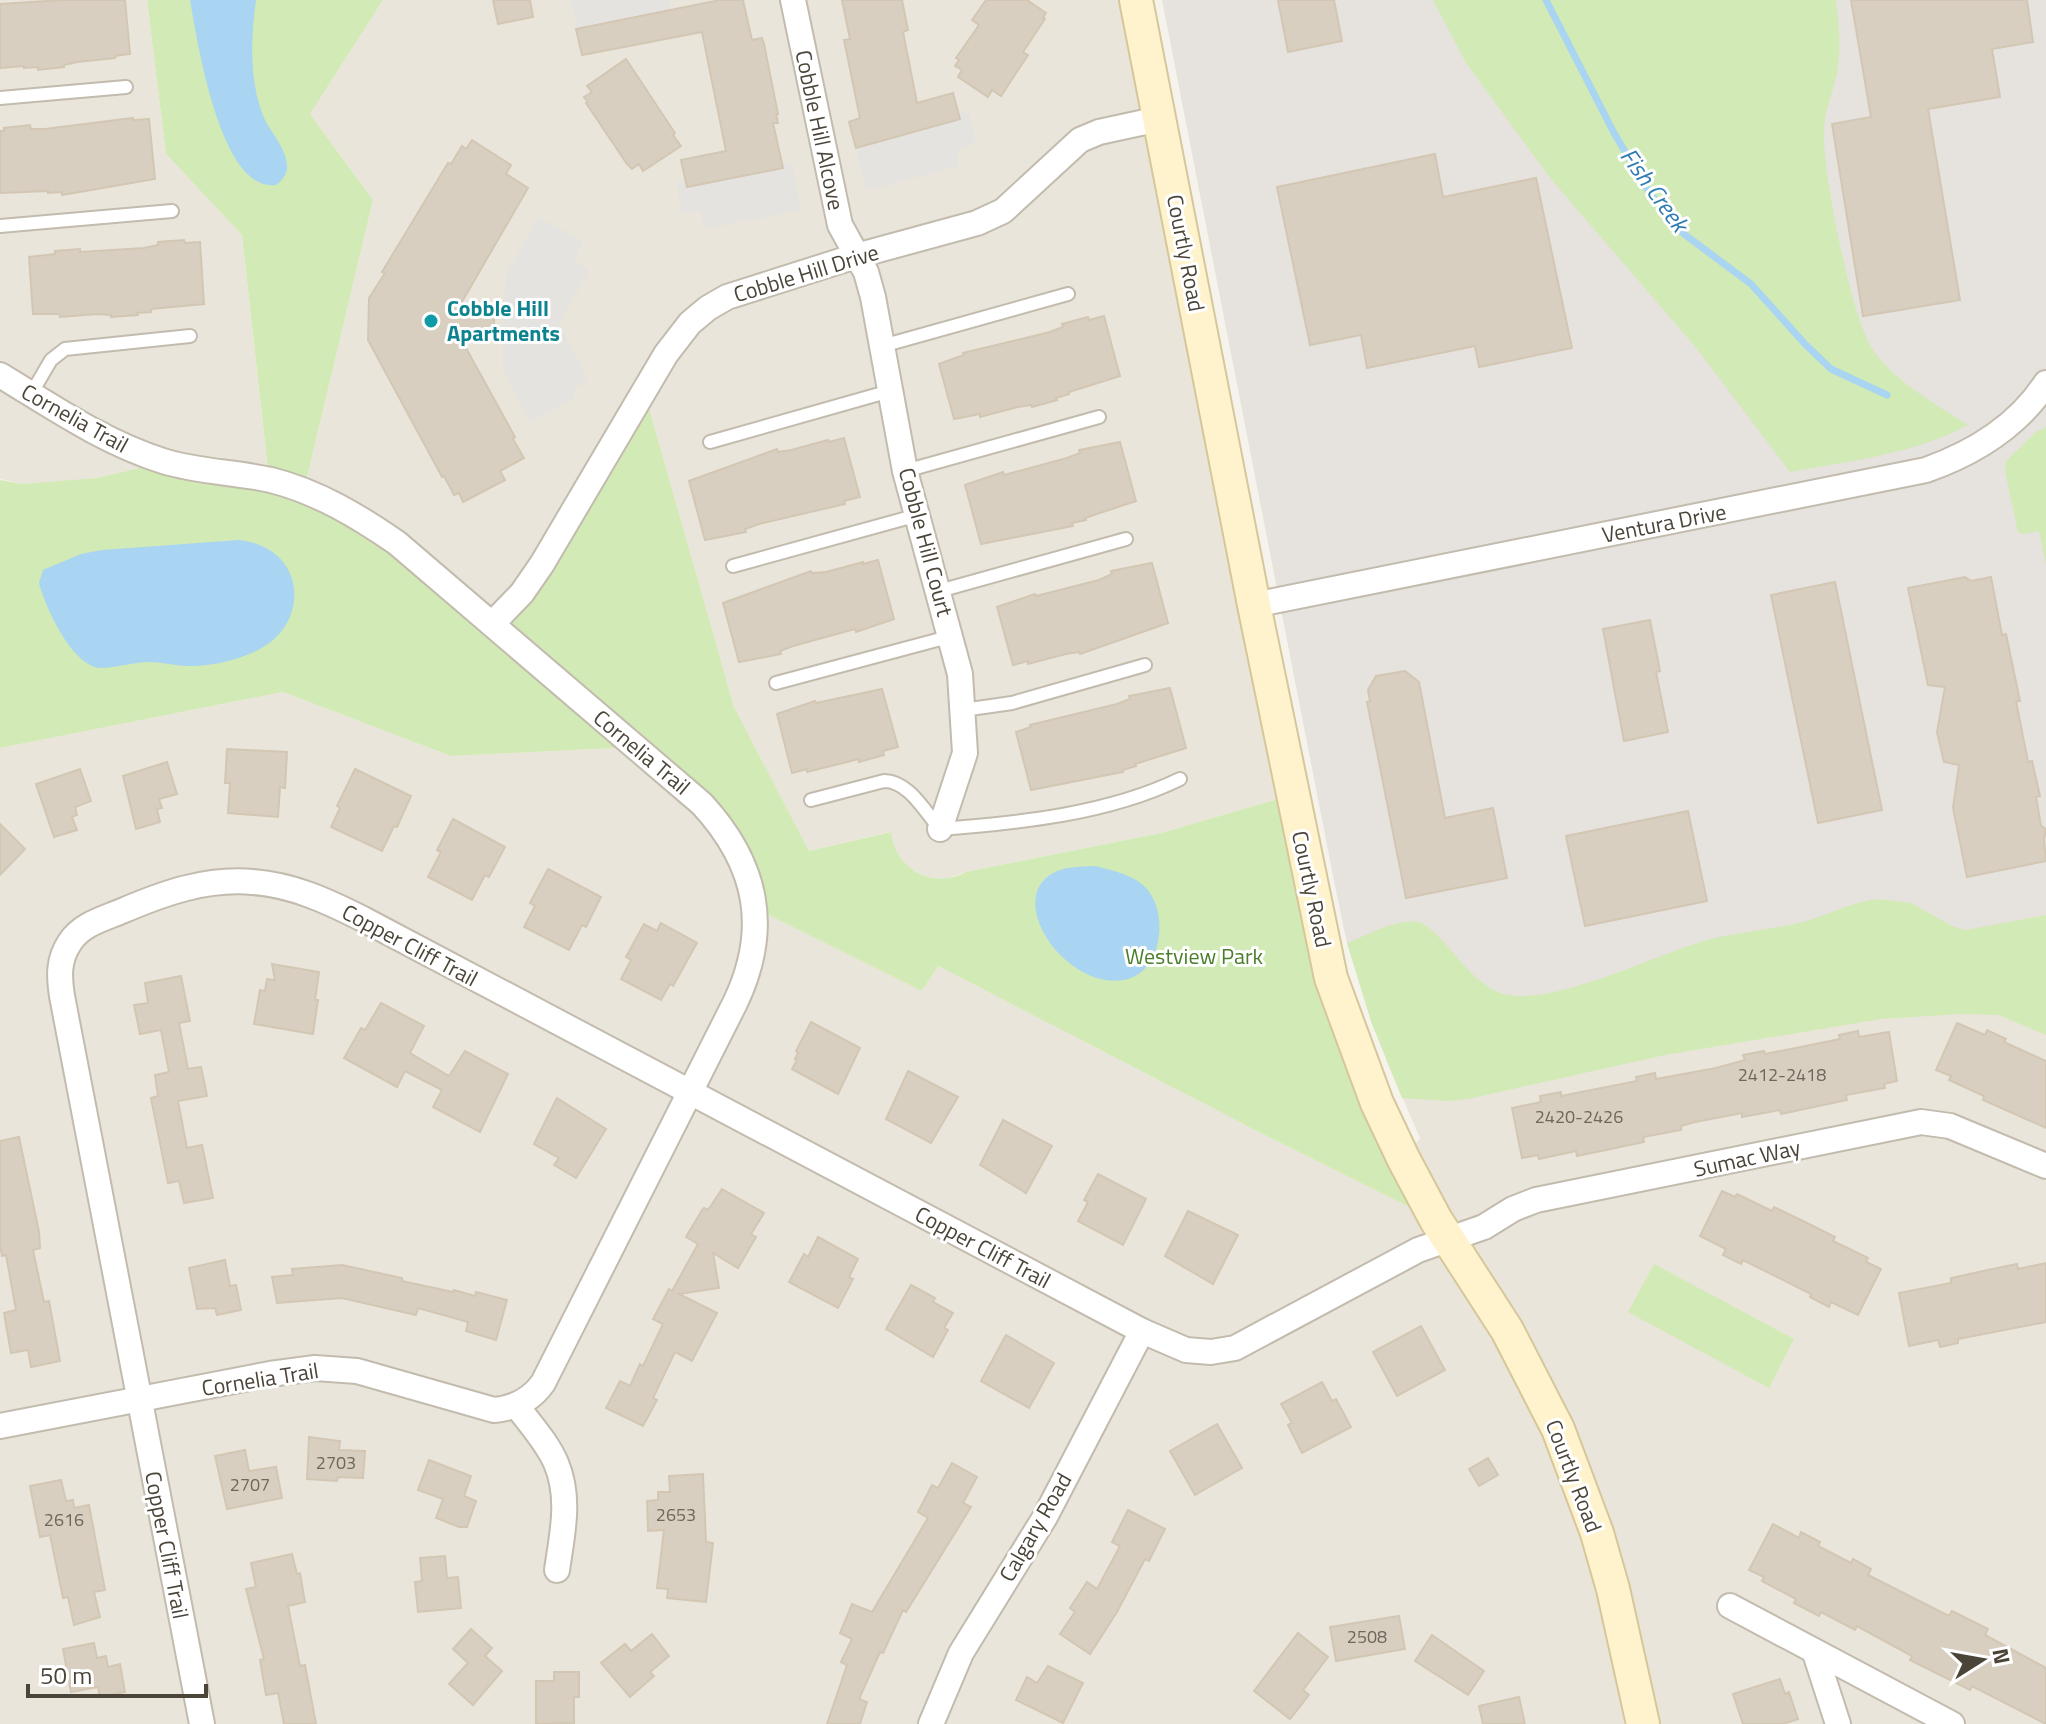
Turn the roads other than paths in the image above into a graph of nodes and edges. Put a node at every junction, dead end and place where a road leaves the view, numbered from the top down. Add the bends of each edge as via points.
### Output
1 (793, 0) edge
2 (1136, 0) edge
3 (126, 87) dead end
4 (0, 98) edge
5 (1159, 119) junction
6 (172, 211) dead end
7 (0, 226) edge
8 (856, 256) junction
9 (1068, 294) dead end
10 (190, 336) dead end
11 (882, 346) junction
12 (0, 375) edge
13 (2046, 383) edge
14 (890, 391) junction
15 (31, 394) junction
16 (1099, 417) dead end
17 (710, 442) dead end
18 (905, 471) junction
19 (918, 515) junction
20 (1126, 539) dead end
21 (733, 566) dead end
22 (939, 591) junction
23 (1254, 605) junction
24 (492, 624) junction
25 (952, 636) junction
26 (1145, 665) dead end
27 (776, 683) dead end
28 (963, 710) junction
29 (1180, 779) dead end
30 (811, 800) dead end
31 (940, 829) junction
32 (690, 1092) junction
33 (2046, 1166) edge
34 (1450, 1239) junction
35 (1142, 1331) junction
36 (139, 1399) junction
37 (516, 1405) junction
38 (0, 1426) edge
39 (557, 1570) dead end
40 (1730, 1606) dead end
41 (1815, 1653) junction
42 (202, 1724) edge
43 (931, 1724) edge
44 (1643, 1724) edge
45 (1838, 1724) edge
46 (1952, 1724) edge

1 - 8 street, Cobble Hill Alcove via 840,225
2 - 5 street, Courtly Road
3 - 4 lane
5 - 8 street, Cobble Hill Drive via 1080,140 1015,202 977,223
5 - 23 street, Courtly Road
6 - 7 lane
8 - 11 street, Cobble Hill Court via 867,277
8 - 24 street, Cobble Hill Drive via 727,297 690,323 666,354 537,572
9 - 11 lane
10 - 15 lane via 65,349 51,360
11 - 14 street, Cobble Hill Court
12 - 15 street, Cornelia Trail
13 - 23 street, Ventura Drive via 1999,433 1926,470
14 - 17 lane
14 - 18 street, Cobble Hill Court
15 - 24 street, Cornelia Trail via 129,450 196,470 269,480 337,505 397,543
16 - 18 lane
18 - 19 street, Cobble Hill Court
19 - 21 lane
19 - 22 street, Cobble Hill Court
20 - 22 lane
22 - 25 street, Cobble Hill Court
23 - 34 street, Courtly Road via 1331,978 1377,1103
24 - 32 street, Cornelia Trail via 702,804 738,850 750,883 752,959
25 - 27 lane
25 - 28 street, Cobble Hill Court
26 - 28 lane via 1012,703
28 - 31 street, Cobble Hill Court via 965,753
29 - 31 lane via 1047,819
30 - 31 lane via 893,781
32 - 35 street, Copper Cliff Trail
32 - 36 street, Copper Cliff Trail via 363,919 292,888 240,881 190,887 90,924 64,952 60,979
32 - 37 street, Cornelia Trail via 543,1383
33 - 34 street, Sumac Way via 1950,1126 1921,1122 1536,1200
34 - 35 street, Copper Cliff Trail via 1418,1250 1227,1350 1186,1350
34 - 44 street, Courtly Road via 1531,1374 1577,1476 1613,1589
35 - 43 street, Calgary Road via 1045,1517 961,1653
36 - 37 street, Cornelia Trail via 325,1368 366,1373 487,1409
36 - 38 street, Cornelia Trail
36 - 42 street, Copper Cliff Trail
37 - 39 street via 548,1448 561,1479 565,1509
40 - 41 street
41 - 45 street
41 - 46 street

